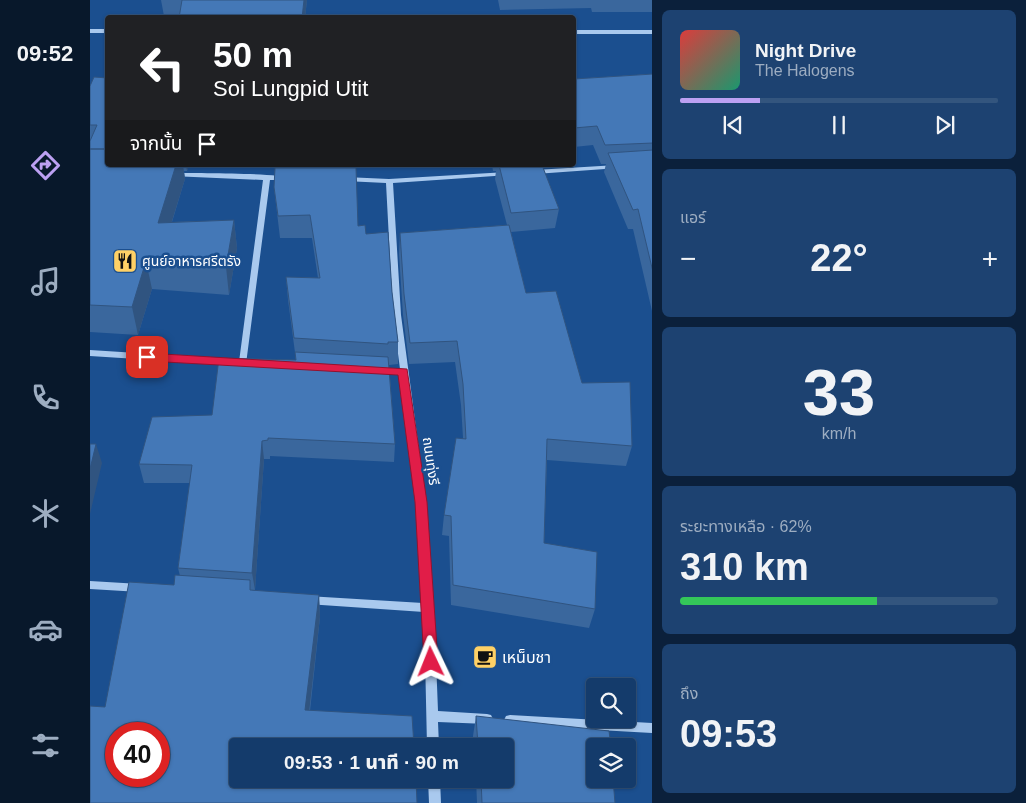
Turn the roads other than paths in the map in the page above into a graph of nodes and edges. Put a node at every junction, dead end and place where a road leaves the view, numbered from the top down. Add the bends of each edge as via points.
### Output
1 (90, 31) edge
2 (105, 31) edge
3 (576, 32) edge
4 (652, 32) edge
5 (623, 167) edge
6 (516, 173) edge
7 (525, 173) edge
8 (169, 174) edge
9 (267, 177) junction
10 (295, 178) edge
11 (333, 179) edge
12 (388, 181) junction
13 (90, 354) edge
14 (366, 369) edge
15 (404, 372) junction
16 (90, 585) edge
17 (150, 589) edge
18 (299, 599) edge
19 (429, 608) junction
20 (433, 716) junction
21 (652, 728) edge
22 (433, 738) edge
23 (434, 788) edge
24 (435, 803) edge

1 - 2 street
3 - 4 street
5 - 7 street
6 - 12 street
8 - 9 street
9 - 10 street
9 - 13 street via 247,362
11 - 12 street
12 - 15 street, ถนนทุ่งรี
14 - 15 street
15 - 19 street, ถนนทุ่งรี via 421,502
16 - 17 street
18 - 19 street
19 - 20 street, ถนนทุ่งรี
20 - 21 street
20 - 22 street, ถนนทุ่งรี
23 - 24 street

